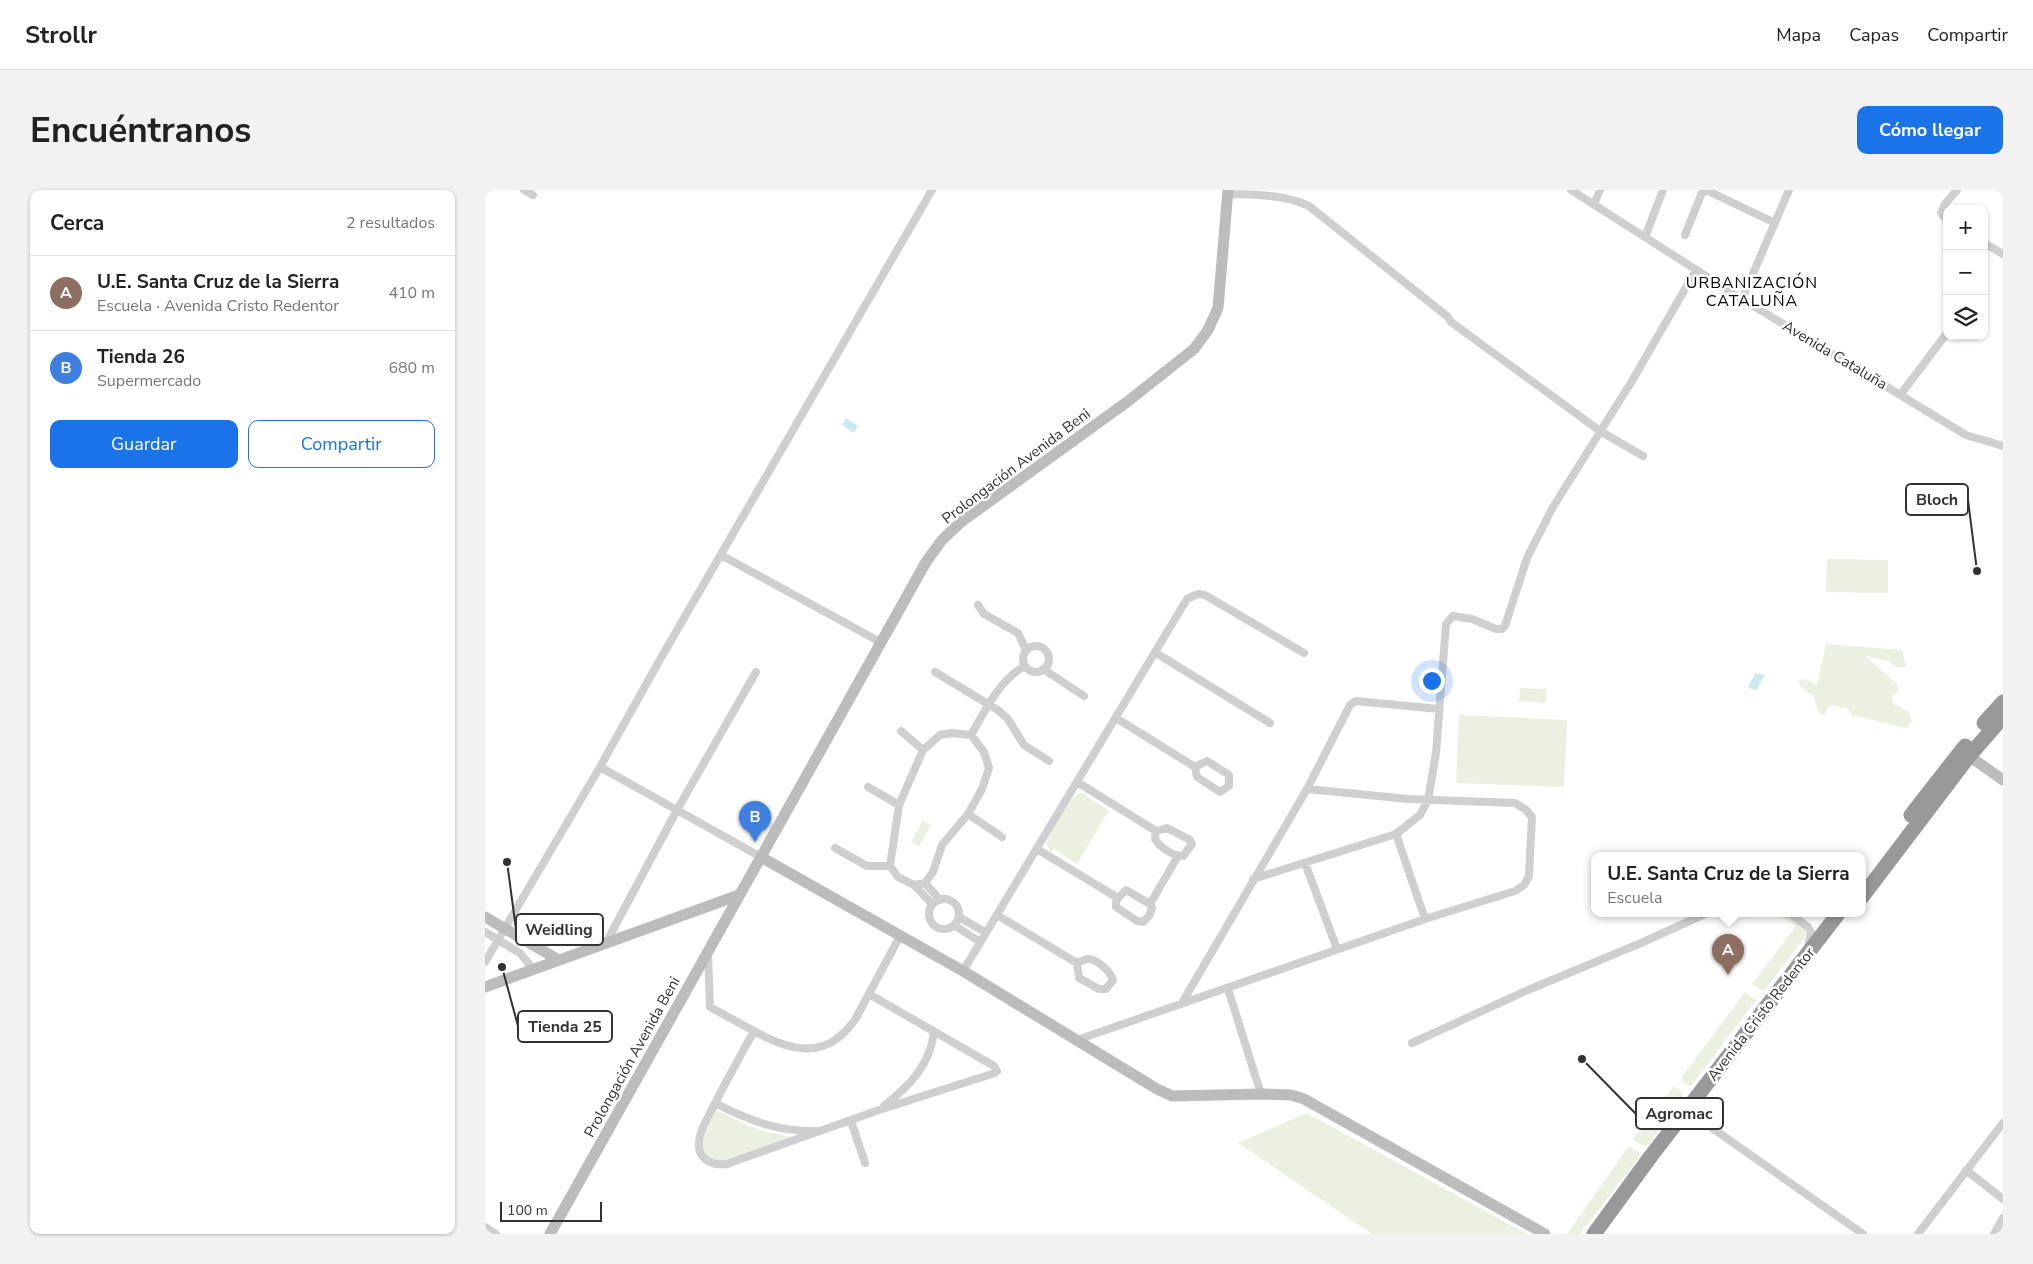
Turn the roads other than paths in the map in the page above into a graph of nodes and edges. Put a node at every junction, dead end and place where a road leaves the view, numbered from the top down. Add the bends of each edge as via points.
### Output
1 (524, 190) edge
2 (932, 190) edge
3 (1571, 190) edge
4 (1600, 190) edge
5 (1663, 190) edge
6 (1705, 190) edge
7 (1789, 190) edge
8 (1957, 190) edge
9 (1228, 192) edge
10 (533, 195) dead end
11 (1594, 204) junction
12 (1944, 205) edge
13 (1775, 223) junction
14 (1685, 235) dead end
15 (1645, 237) junction
16 (1988, 245) edge
17 (2003, 254) edge
18 (1696, 270) junction
19 (1742, 299) junction
20 (1943, 337) edge
21 (1901, 394) junction
22 (1600, 431) junction
23 (2003, 446) edge
24 (1643, 456) dead end
25 (721, 555) junction
26 (978, 605) dead end
27 (882, 643) junction
28 (1026, 650) junction
29 (1155, 653) junction
30 (1304, 653) dead end
31 (1025, 666) junction
32 (1043, 670) junction
33 (757, 672) dead end
34 (935, 672) dead end
35 (1084, 696) dead end
36 (2003, 702) edge
37 (989, 704) junction
38 (1439, 709) junction
39 (2003, 717) edge
40 (1116, 718) junction
41 (1270, 723) dead end
42 (901, 731) dead end
43 (971, 735) junction
44 (923, 750) junction
45 (1969, 756) junction
46 (1049, 761) dead end
47 (1195, 766) junction
48 (600, 767) junction
49 (2003, 780) edge
50 (1077, 782) junction
51 (868, 787) dead end
52 (1307, 789) junction
53 (1428, 800) junction
54 (899, 805) junction
55 (677, 810) junction
56 (968, 814) junction
57 (1156, 831) junction
58 (1395, 834) junction
59 (1002, 837) dead end
60 (835, 848) dead end
61 (1037, 849) junction
62 (1178, 856) junction
63 (761, 857) junction
64 (1305, 863) junction
65 (890, 866) junction
66 (1866, 876) edge
67 (1253, 879) junction
68 (925, 883) junction
69 (913, 885) junction
70 (1866, 892) edge
71 (739, 895) junction
72 (1118, 898) junction
73 (940, 900) junction
74 (932, 904) junction
75 (1150, 904) junction
76 (997, 915) junction
77 (485, 917) edge
78 (959, 917) junction
79 (1698, 917) edge
80 (1794, 917) edge
81 (1835, 917) edge
82 (1847, 917) edge
83 (1425, 919) junction
84 (955, 925) junction
85 (1808, 927) junction
86 (505, 928) junction
87 (485, 932) edge
88 (985, 932) junction
89 (900, 936) junction
90 (498, 940) junction
91 (607, 941) junction
92 (980, 942) junction
93 (1337, 950) junction
94 (707, 951) junction
95 (1805, 956) junction
96 (557, 959) junction
97 (485, 962) edge
98 (1077, 964) junction
99 (533, 969) junction
100 (963, 972) junction
101 (485, 987) edge
102 (1228, 989) junction
103 (869, 994) junction
104 (1182, 1003) junction
105 (754, 1031) junction
106 (934, 1032) junction
107 (1077, 1040) junction
108 (1412, 1043) dead end
109 (1261, 1094) junction
110 (715, 1103) junction
111 (879, 1110) junction
112 (1695, 1116) junction
113 (851, 1121) junction
114 (2003, 1123) edge
115 (823, 1131) junction
116 (865, 1163) dead end
117 (1966, 1170) junction
118 (2003, 1199) edge
119 (2003, 1218) edge
120 (485, 1227) edge
121 (496, 1234) edge
122 (550, 1234) edge
123 (1545, 1234) edge
124 (1594, 1234) edge
125 (1606, 1234) edge
126 (1863, 1234) edge
127 (1918, 1234) edge
128 (1994, 1234) edge

1 - 10 street
2 - 25 street
3 - 11 street, Avenida Cataluña
4 - 11 street
5 - 15 street
6 - 13 street
6 - 14 street
7 - 13 street
8 - 12 street
9 - 22 street via 1280,196 1309,206 1451,322
9 - 27 street, Prolongación Avenida Beni via 1218,308 1208,330 1193,349 1127,402 961,522 942,540 926,562
11 - 15 street, Avenida Cataluña
13 - 19 street
15 - 18 street, Avenida Cataluña
16 - 17 street
18 - 19 street, Avenida Cataluña
18 - 22 street
19 - 21 street, Avenida Cataluña
20 - 21 street
21 - 23 street, Avenida Cataluña via 1966,435
22 - 24 street
22 - 38 street via 1553,507 1527,558 1505,626 1496,629 1473,619 1453,616 1449,619
25 - 27 street
25 - 48 street
26 - 28 street via 984,614 1018,633
27 - 63 street, Prolongación Avenida Beni
28 - 31 street
28 - 32 street via 1034,646 1046,650 1048,663
29 - 30 street via 1187,599 1198,594 1205,595
29 - 40 street
29 - 41 street
31 - 32 street via 1031,670
31 - 37 street via 1003,685
32 - 35 street
33 - 55 street
34 - 37 street
36 - 66 highway via 1945,770
37 - 43 street
37 - 46 street via 1008,719 1024,745
38 - 52 street via 1356,701 1346,711
38 - 53 street
39 - 45 highway
40 - 47 street
40 - 50 street
42 - 44 street
43 - 44 street via 940,735
43 - 56 street via 984,752 989,768
44 - 54 street
45 - 49 street
45 - 70 highway
47 - 47 street via 1197,777 1220,792 1229,786 1229,775 1207,761
48 - 55 street
48 - 86 street
50 - 57 street
50 - 61 street
51 - 54 street
52 - 53 street
52 - 67 street
53 - 58 street via 1420,815
53 - 83 street via 1515,803 1532,817 1529,876 1524,886
54 - 65 street
55 - 63 street
55 - 91 street
56 - 59 street
56 - 68 street via 942,844 933,872
57 - 62 street via 1159,845
57 - 62 street via 1167,828 1190,840 1189,851
58 - 64 street
58 - 83 street
60 - 65 street via 867,866
61 - 72 street
61 - 76 street
62 - 75 street
63 - 71 street, Prolongación Avenida Beni
63 - 89 street
64 - 67 street
64 - 93 street
65 - 69 street via 898,877
67 - 104 street
68 - 69 street
68 - 73 street
69 - 74 street
71 - 91 street
71 - 94 street, Prolongación Avenida Beni
72 - 75 street via 1126,890
72 - 75 street via 1116,907 1137,921 1143,922 1149,916
73 - 74 street
73 - 78 street via 954,903
74 - 84 street via 929,914 936,927 945,929
76 - 88 street
76 - 98 street
77 - 86 street
78 - 84 street
78 - 88 street
79 - 108 street
80 - 85 street
81 - 85 street via 1822,926
81 - 95 highway, Avenida Cristo Redentor
82 - 112 highway, Avenida Cristo Redentor
83 - 93 street
84 - 92 street
85 - 95 street via 1811,932
86 - 90 street
86 - 96 street
87 - 90 street
88 - 92 street
89 - 100 street
89 - 103 street
90 - 97 street
90 - 99 street via 520,954
91 - 96 street
92 - 100 street
93 - 102 street
94 - 105 street via 710,1007
94 - 122 street, Prolongación Avenida Beni
95 - 124 highway, Avenida Cristo Redentor
96 - 99 street
98 - 98 street via 1079,978 1099,989 1106,989 1113,980 1109,971 1092,960
99 - 101 street
100 - 107 street
102 - 104 street
102 - 109 street
103 - 105 street via 853,1022 825,1045 815,1048 781,1045
103 - 106 street
104 - 107 street
105 - 110 street
106 - 111 street via 929,1055 918,1076
106 - 111 street via 994,1066 997,1071
107 - 109 street via 1172,1096
109 - 123 street via 1304,1099
110 - 115 street via 769,1126 794,1131
110 - 115 street via 699,1142 702,1156 715,1164 727,1164
111 - 113 street
112 - 125 highway, Avenida Cristo Redentor
112 - 126 street
113 - 115 street
113 - 116 street
114 - 117 street
117 - 118 street
117 - 127 street
119 - 128 street
120 - 121 street

